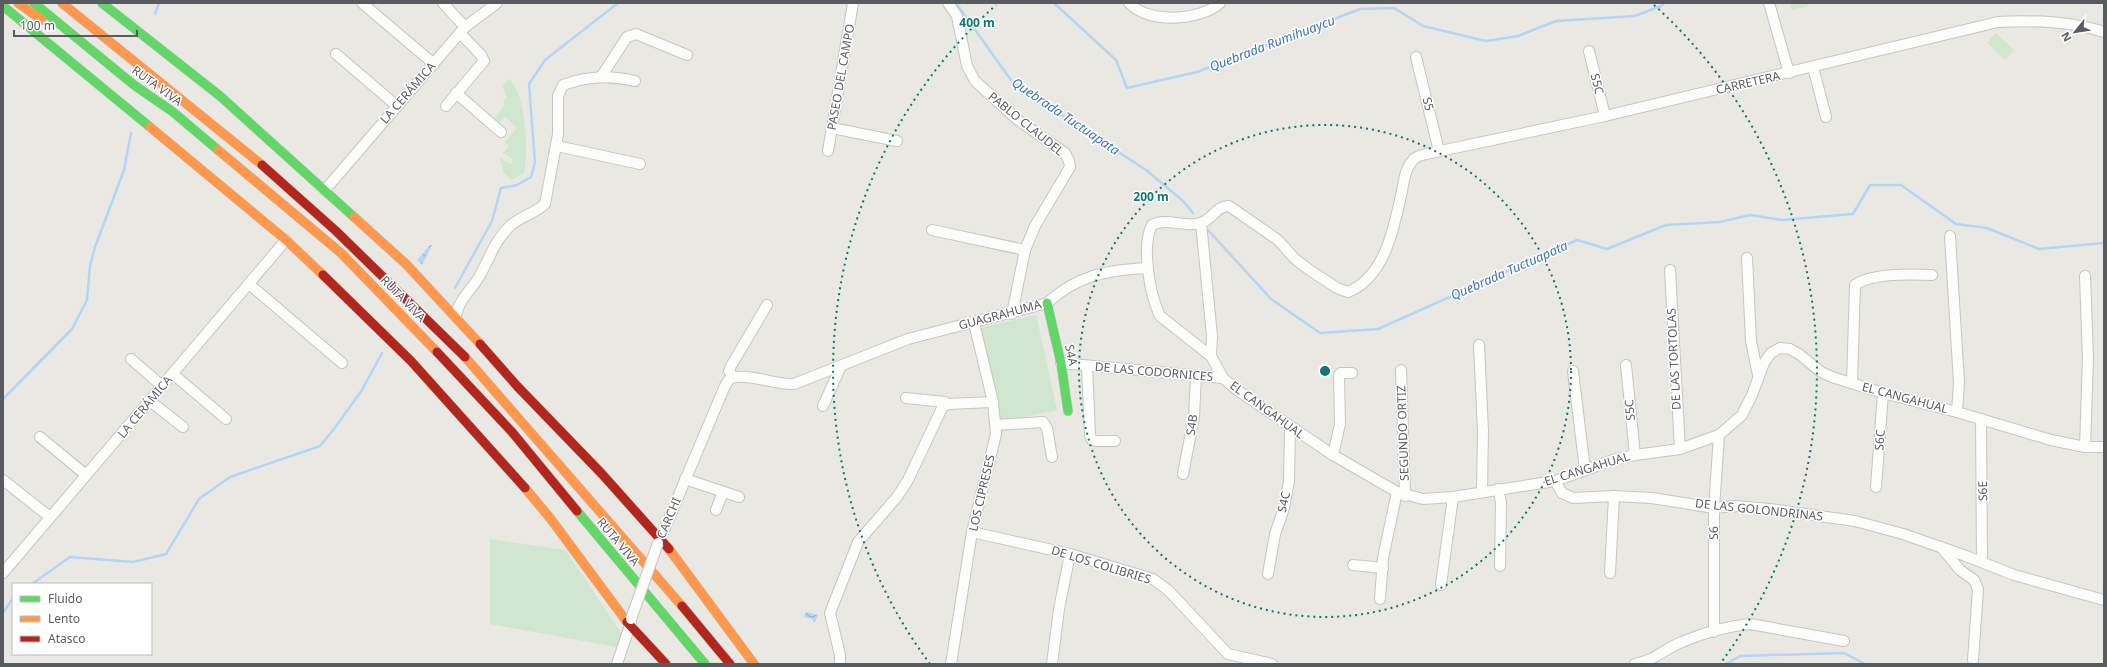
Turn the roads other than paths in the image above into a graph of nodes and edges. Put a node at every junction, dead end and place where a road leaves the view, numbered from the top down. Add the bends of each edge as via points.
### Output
1 (18, 3) edge
2 (34, 3) edge
3 (62, 3) edge
4 (76, 3) edge
5 (102, 3) edge
6 (362, 3) edge
7 (443, 3) edge
8 (497, 3) edge
9 (853, 3) edge
10 (858, 3) edge
11 (948, 3) edge
12 (1129, 3) edge
13 (1220, 3) edge
14 (1769, 3) edge
15 (3, 6) edge
16 (851, 17) junction
17 (463, 30) junction
18 (2104, 32) edge
19 (1589, 51) dead end
20 (336, 54) dead end
21 (687, 55) dead end
22 (1416, 57) dead end
23 (434, 64) junction
24 (139, 66) junction
25 (1813, 67) junction
26 (1789, 73) junction
27 (601, 77) junction
28 (635, 81) dead end
29 (134, 85) junction
30 (456, 93) junction
31 (396, 106) junction
32 (446, 106) dead end
33 (1605, 116) junction
34 (1826, 117) dead end
35 (832, 128) junction
36 (501, 132) dead end
37 (897, 141) dead end
38 (557, 146) junction
39 (828, 150) dead end
40 (1439, 151) junction
41 (640, 164) dead end
42 (325, 190) junction
43 (1201, 223) junction
44 (932, 230) dead end
45 (1950, 236) dead end
46 (286, 240) junction
47 (1025, 250) junction
48 (1747, 258) dead end
49 (1148, 268) junction
50 (1670, 270) dead end
51 (1932, 275) dead end
52 (2085, 276) dead end
53 (249, 284) junction
54 (465, 297) junction
55 (1047, 303) junction
56 (445, 304) junction
57 (767, 305) dead end
58 (1012, 314) junction
59 (456, 316) junction
60 (974, 323) junction
61 (1479, 345) dead end
62 (1211, 356) junction
63 (131, 358) dead end
64 (342, 363) dead end
65 (1061, 363) junction
66 (1626, 365) dead end
67 (840, 366) junction
68 (1088, 366) junction
69 (1401, 370) dead end
70 (1573, 371) dead end
71 (1352, 373) dead end
72 (173, 374) junction
73 (1758, 375) junction
74 (1196, 376) junction
75 (733, 377) junction
76 (1223, 378) junction
77 (1852, 383) junction
78 (162, 386) junction
79 (1883, 393) junction
80 (906, 398) dead end
81 (150, 401) junction
82 (993, 402) junction
83 (823, 406) dead end
84 (944, 406) junction
85 (1068, 411) dead end
86 (1957, 412) junction
87 (226, 419) dead end
88 (1981, 419) junction
89 (996, 425) junction
90 (183, 427) dead end
91 (1290, 427) junction
92 (1719, 435) junction
93 (40, 437) dead end
94 (1115, 441) dead end
95 (2085, 447) junction
96 (2104, 447) edge
97 (1680, 449) junction
98 (1634, 454) junction
99 (1333, 455) junction
100 (1052, 457) dead end
101 (1585, 470) junction
102 (1183, 474) dead end
103 (86, 475) junction
104 (685, 479) junction
105 (3, 480) edge
106 (1555, 480) junction
107 (1876, 487) dead end
108 (1498, 489) junction
109 (1482, 491) junction
110 (723, 492) junction
111 (1401, 494) junction
112 (1614, 496) junction
113 (1453, 497) junction
114 (739, 498) dead end
115 (1714, 508) junction
116 (716, 510) dead end
117 (50, 518) junction
118 (972, 532) junction
119 (660, 541) junction
120 (1941, 547) junction
121 (1070, 554) junction
122 (1982, 562) junction
123 (1353, 565) dead end
124 (1500, 566) dead end
125 (1382, 568) junction
126 (3, 573) edge
127 (1610, 573) dead end
128 (1268, 574) dead end
129 (1441, 585) dead end
130 (1380, 599) dead end
131 (2104, 600) edge
132 (631, 623) junction
133 (1714, 632) junction
134 (1844, 641) dead end
135 (1234, 660) edge
136 (1973, 660) dead end
137 (618, 664) edge
138 (666, 664) edge
139 (704, 664) edge
140 (730, 664) edge
141 (754, 664) edge
142 (840, 664) edge
143 (951, 664) edge
144 (1052, 664) edge
145 (1272, 664) edge
146 (1635, 664) edge

1 - 29 main road
2 - 29 main road, RUTA VIVA
3 - 24 main road, RUTA VIVA
4 - 24 main road via 104,27
5 - 42 main road via 220,96
6 - 23 street
7 - 17 street
8 - 17 street, LA CERÁMICA
9 - 16 street, PASEO DEL CAMPO
10 - 16 street
11 - 47 street, PABLO CLAUDEL via 957,16 967,66 975,81 1018,120 1065,154 1069,161 1070,167 1035,226
12 - 13 street via 1134,9 1164,17 1196,16 1212,10
14 - 26 street
15 - 46 main road
16 - 35 street, PASEO DEL CAMPO
17 - 23 street, LA CERÁMICA
17 - 30 street via 484,61
18 - 25 street, CARRETERA via 2087,26 2031,20 1998,22
19 - 33 street, S5C
20 - 31 street
21 - 27 street via 636,34 631,35 627,37
22 - 40 street, S5
23 - 31 street, LA CERÁMICA
24 - 140 main road, RUTA VIVA via 272,172 453,344 676,598
25 - 26 street, CARRETERA
25 - 34 street
26 - 33 street, CARRETERA
27 - 28 street via 620,77
27 - 38 street via 563,85 558,96
29 - 139 main road, RUTA VIVA via 173,112 341,253 512,432
30 - 32 street
30 - 36 street
31 - 42 street, LA CERÁMICA
33 - 40 street, CARRETERA
35 - 37 street
35 - 39 street, PASEO DEL CAMPO
38 - 41 street
38 - 54 street via 544,204 539,210 513,224 502,235 492,249 480,276
40 - 43 street, CARRETERA via 1414,158 1408,167 1393,226 1378,267 1357,288 1348,292 1311,271 1295,259 1278,240 1230,206 1218,209
42 - 56 main road via 406,264
43 - 49 street via 1166,222 1152,225 1148,236
43 - 62 street via 1212,336
44 - 47 street
45 - 86 street via 1959,382
46 - 53 street, LA CERÁMICA
46 - 132 main road via 411,361 499,457
47 - 58 street, PABLO CLAUDEL
48 - 73 street via 1751,341
49 - 55 street, GUAGRAHUMA via 1115,270 1090,276 1062,289
49 - 62 street, EL CANGAHUAL via 1160,316
50 - 97 street, DE LAS TORTOLAS
51 - 77 street via 1898,274 1855,285
52 - 95 street via 2088,358
53 - 64 street
53 - 72 street, LA CERÁMICA
54 - 56 street
54 - 59 street via 457,309
55 - 58 street, GUAGRAHUMA
55 - 65 main road, S4A
56 - 59 main road
57 - 75 street via 731,366
58 - 60 street, GUAGRAHUMA
59 - 119 main road via 517,386 602,474
60 - 67 street, GUAGRAHUMA via 908,339
60 - 82 street, LOS CIPRESES
61 - 109 street via 1483,431
62 - 76 street, EL CANGAHUAL
63 - 78 street
65 - 68 street, DE LAS CODORNICES
65 - 85 main road, S4A
66 - 98 street, S5C
67 - 75 street, GUAGRAHUMA via 785,385 741,376
67 - 83 street
68 - 74 street, DE LAS CODORNICES
68 - 94 street via 1090,435 1092,440 1096,441
69 - 111 street, SEGUNDO ORTIZ
70 - 101 street
71 - 99 street via 1341,372 1339,375 1340,424
72 - 78 street, LA CERÁMICA
72 - 87 street
73 - 77 street, EL CANGAHUAL via 1771,353 1780,348 1800,354 1821,372
73 - 92 street, EL CANGAHUAL via 1742,415
74 - 76 street, DE LAS CODORNICES
74 - 102 street, S4B via 1194,417
75 - 104 street, CARCHI via 721,397
76 - 91 street, EL CANGAHUAL
77 - 79 street, EL CANGAHUAL
78 - 81 street, LA CERÁMICA
79 - 86 street, EL CANGAHUAL
79 - 107 street, S6C
80 - 84 street via 945,402
81 - 90 street
81 - 103 street, LA CERÁMICA
82 - 84 street
82 - 89 street, LOS CIPRESES
84 - 142 street via 908,480 858,542 830,613
86 - 88 street, EL CANGAHUAL
88 - 95 street, EL CANGAHUAL via 2051,440
88 - 122 street, S6E
89 - 100 street via 1042,422 1047,428
89 - 118 street, LOS CIPRESES
91 - 99 street, EL CANGAHUAL
91 - 128 street, S4C via 1289,481
92 - 97 street, EL CANGAHUAL
92 - 115 street, S6
93 - 103 street
95 - 96 street, EL CANGAHUAL
97 - 98 street, EL CANGAHUAL
98 - 101 street, EL CANGAHUAL
99 - 111 street, EL CANGAHUAL
101 - 106 street, EL CANGAHUAL
103 - 117 street, LA CERÁMICA
104 - 110 street
104 - 119 street, CARCHI
105 - 117 street
106 - 108 street, EL CANGAHUAL
106 - 112 street, DE LAS GOLONDRINAS via 1562,493 1573,498
108 - 109 street, EL CANGAHUAL
108 - 124 street via 1501,502
109 - 113 street, EL CANGAHUAL
110 - 114 street
110 - 116 street
111 - 113 street, EL CANGAHUAL via 1423,500
111 - 125 street, SEGUNDO ORTIZ
112 - 115 street, DE LAS GOLONDRINAS via 1652,498
112 - 127 street
113 - 129 street
115 - 120 street, DE LAS GOLONDRINAS via 1735,506 1770,509 1855,521
115 - 133 street, S6
117 - 126 street, LA CERÁMICA
118 - 121 street, DE LOS COLIBRIES
118 - 143 street, LOS CIPRESES
119 - 132 street, CARCHI, bridge
119 - 141 main road
120 - 122 street, DE LAS GOLONDRINAS
120 - 136 street via 1960,570 1974,580 1978,589
121 - 135 street, DE LOS COLIBRIES via 1153,579 1169,591
121 - 144 street
122 - 131 street, DE LAS GOLONDRINAS via 2014,575
123 - 125 street
125 - 130 street, SEGUNDO ORTIZ
132 - 137 street, CARCHI
132 - 138 main road
133 - 134 street via 1750,624
133 - 146 street via 1683,641 1654,659
135 - 145 street, DE LOS COLIBRIES

